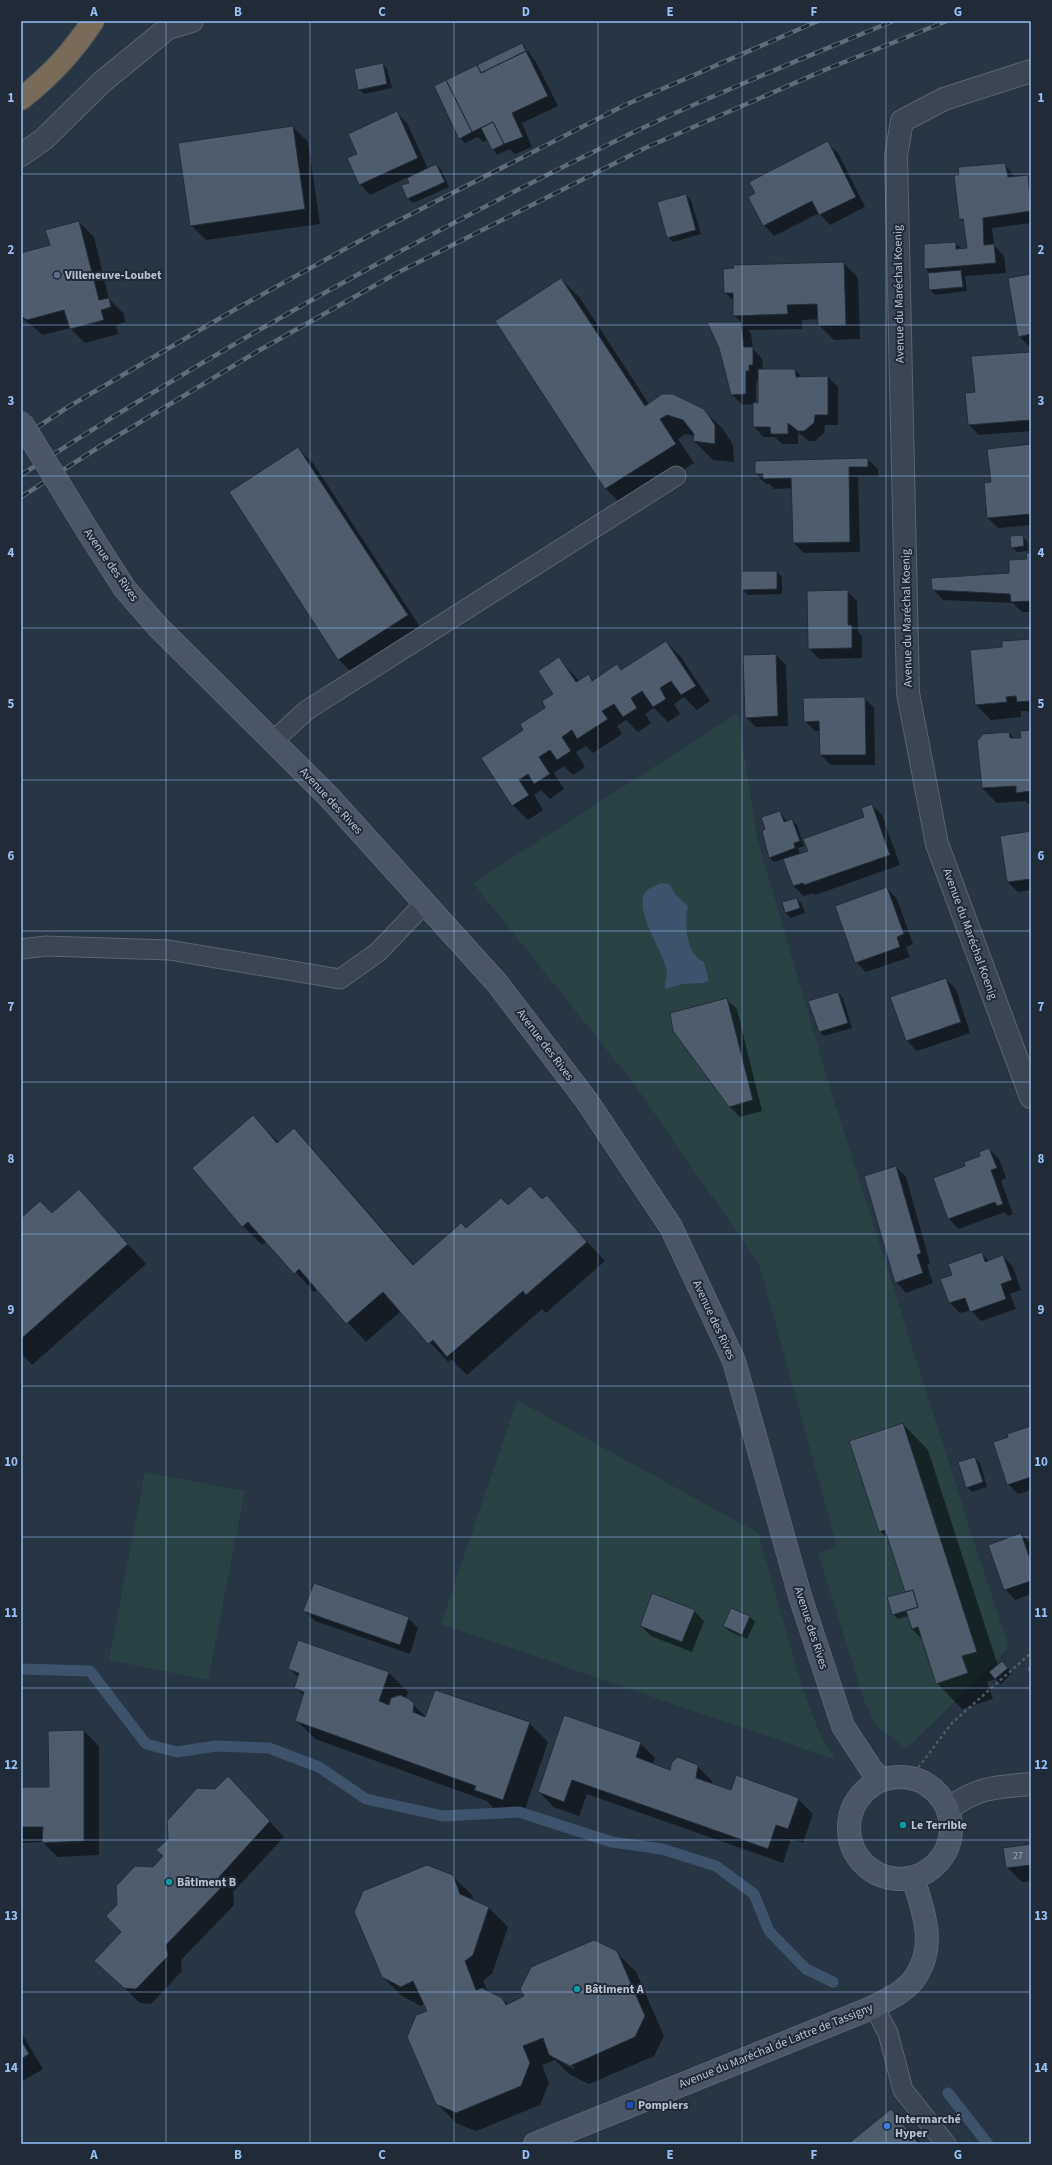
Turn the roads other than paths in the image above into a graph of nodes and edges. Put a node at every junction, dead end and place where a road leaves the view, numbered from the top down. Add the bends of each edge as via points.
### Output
1 (93, 21) edge
2 (192, 21) edge
3 (1031, 71) edge
4 (21, 99) edge
5 (21, 155) edge
6 (21, 422) edge
7 (676, 476) dead end
8 (273, 741) junction
9 (425, 903) junction
10 (21, 948) edge
11 (1031, 1097) edge
12 (881, 1779) junction
13 (1031, 1784) edge
14 (948, 1809) junction
15 (913, 1878) junction
16 (874, 2007) junction
17 (535, 2144) edge
18 (946, 2144) edge

1 - 4 highway via 78,44 51,75
2 - 5 street via 168,28 102,82 44,139
3 - 11 street, Avenue du Maréchal Koenig via 944,99 902,121 896,156 908,693 937,844
6 - 8 street, Avenue des Rives, bridge via 125,589 158,627
7 - 8 lane via 307,710
8 - 9 street, Avenue des Rives via 329,797
9 - 10 lane via 378,952 340,979 169,950 46,946
9 - 12 street, Avenue des Rives via 497,983 583,1095 671,1227 734,1361 800,1596 843,1726 871,1769
12 - 14 street via 911,1777 927,1783 940,1794
12 - 15 street via 858,1797 848,1825 850,1842 857,1856 868,1868 882,1876 897,1879
13 - 14 street via 989,1787 966,1796
14 - 15 street via 952,1822 947,1849 932,1868
15 - 16 street, Avenue du Maréchal de Lattre de Tassigny via 928,1939 925,1956 916,1977 900,1992
16 - 17 street, Avenue du Maréchal de Lattre de Tassigny
16 - 18 lane via 888,2033 903,2090

